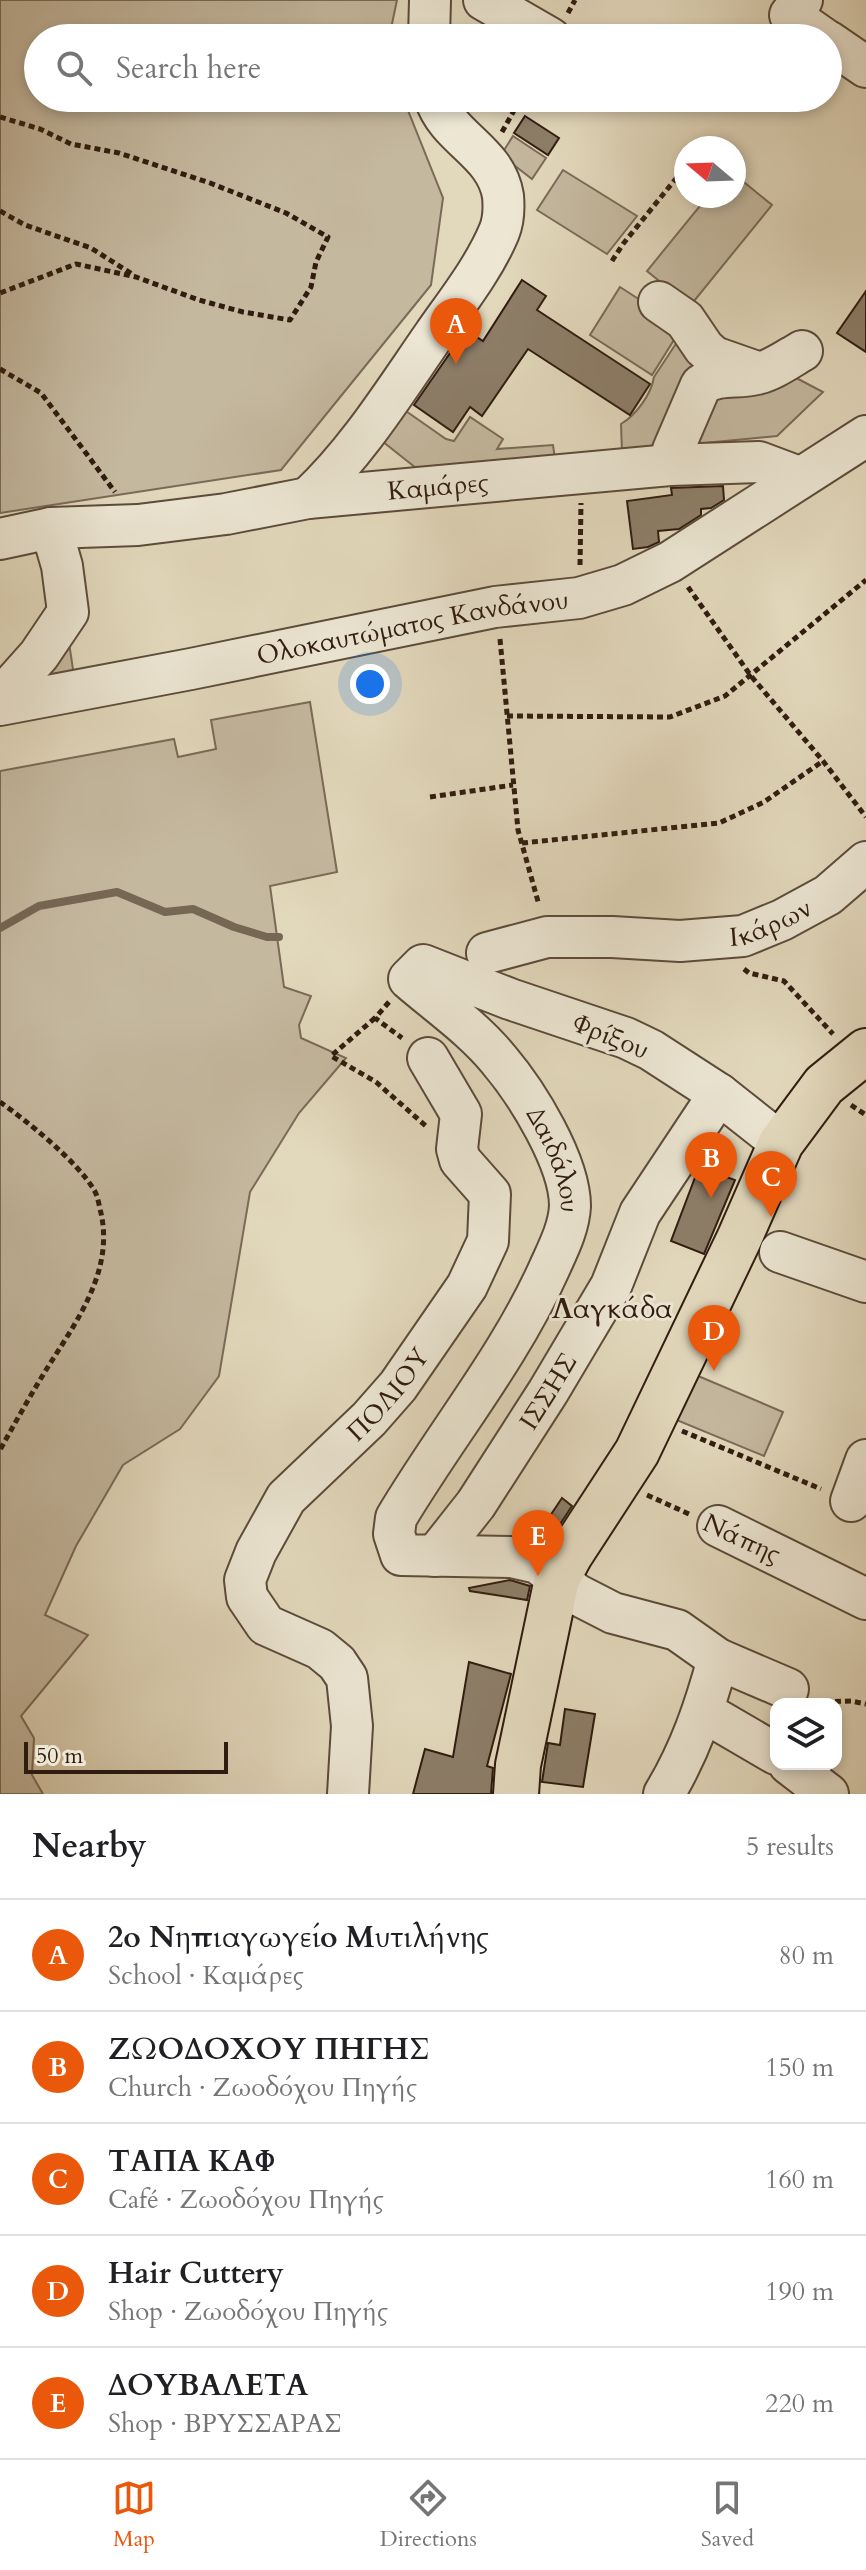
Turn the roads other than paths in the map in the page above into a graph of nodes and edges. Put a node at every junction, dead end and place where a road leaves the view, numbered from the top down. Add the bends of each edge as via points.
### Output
1 (430, 0) edge
2 (484, 0) edge
3 (796, 8) edge
4 (429, 24) edge
5 (526, 24) edge
6 (811, 24) edge
7 (842, 51) edge
8 (866, 67) edge
9 (441, 112) edge
10 (659, 302) dead end
11 (802, 351) dead end
12 (761, 373) junction
13 (866, 436) edge
14 (670, 465) junction
15 (799, 477) junction
16 (308, 498) junction
17 (51, 528) junction
18 (0, 539) edge
19 (0, 702) edge
20 (866, 862) edge
21 (487, 953) dead end
22 (416, 972) joint
23 (861, 1055) edge
24 (428, 1058) road end
25 (719, 1094) junction
26 (781, 1143) junction
27 (780, 1252) dead end
28 (866, 1282) edge
29 (866, 1460) edge
30 (851, 1501) road end
31 (718, 1526) road end
32 (418, 1555) junction
33 (557, 1579) junction
34 (866, 1599) edge
35 (718, 1659) junction
36 (795, 1696) road end
37 (704, 1712) junction
38 (770, 1750) edge
39 (348, 1794) edge
40 (516, 1794) edge
41 (664, 1794) edge

1 - 4 street
2 - 5 street
3 - 6 street
7 - 8 street
9 - 16 street via 447,124 493,167 503,197 500,230 391,398 337,472
10 - 12 street via 685,320 714,357
11 - 12 street
12 - 14 street via 720,377 701,385
13 - 15 street
14 - 15 street, Καμάρες via 759,462
14 - 16 street, Καμάρες
15 - 19 street, Ολοκαυτώματος Κανδάνου via 670,562 623,585 579,598 495,607
16 - 17 street, Καμάρες via 138,525
17 - 18 street, Καμάρες
17 - 19 street via 68,612
20 - 21 street, Ικάρων via 828,895 743,936 680,941 547,937
22 - 25 street, Φρίξου via 626,1038
22 - 32 street, Δαιδάλου via 500,1060 545,1128 564,1171 570,1202 560,1245 530,1307 396,1518 394,1534
23 - 26 main road via 824,1085
24 - 39 street, ΠΟΛΙΟΥ via 461,1114 460,1160 490,1194 488,1241 467,1286 398,1386 286,1498 245,1580 247,1597 266,1625 320,1649 347,1678 352,1726
25 - 26 street, Φρίξου
25 - 32 street, ΙΣΣΗΣ via 640,1213 611,1286 476,1504
26 - 33 main road via 637,1452
27 - 28 street
29 - 30 street
31 - 34 street, Νάπης
32 - 33 street via 511,1557 538,1563
33 - 35 street via 613,1613 677,1630
33 - 40 main road
35 - 36 street
35 - 37 street
37 - 38 street
37 - 41 street

